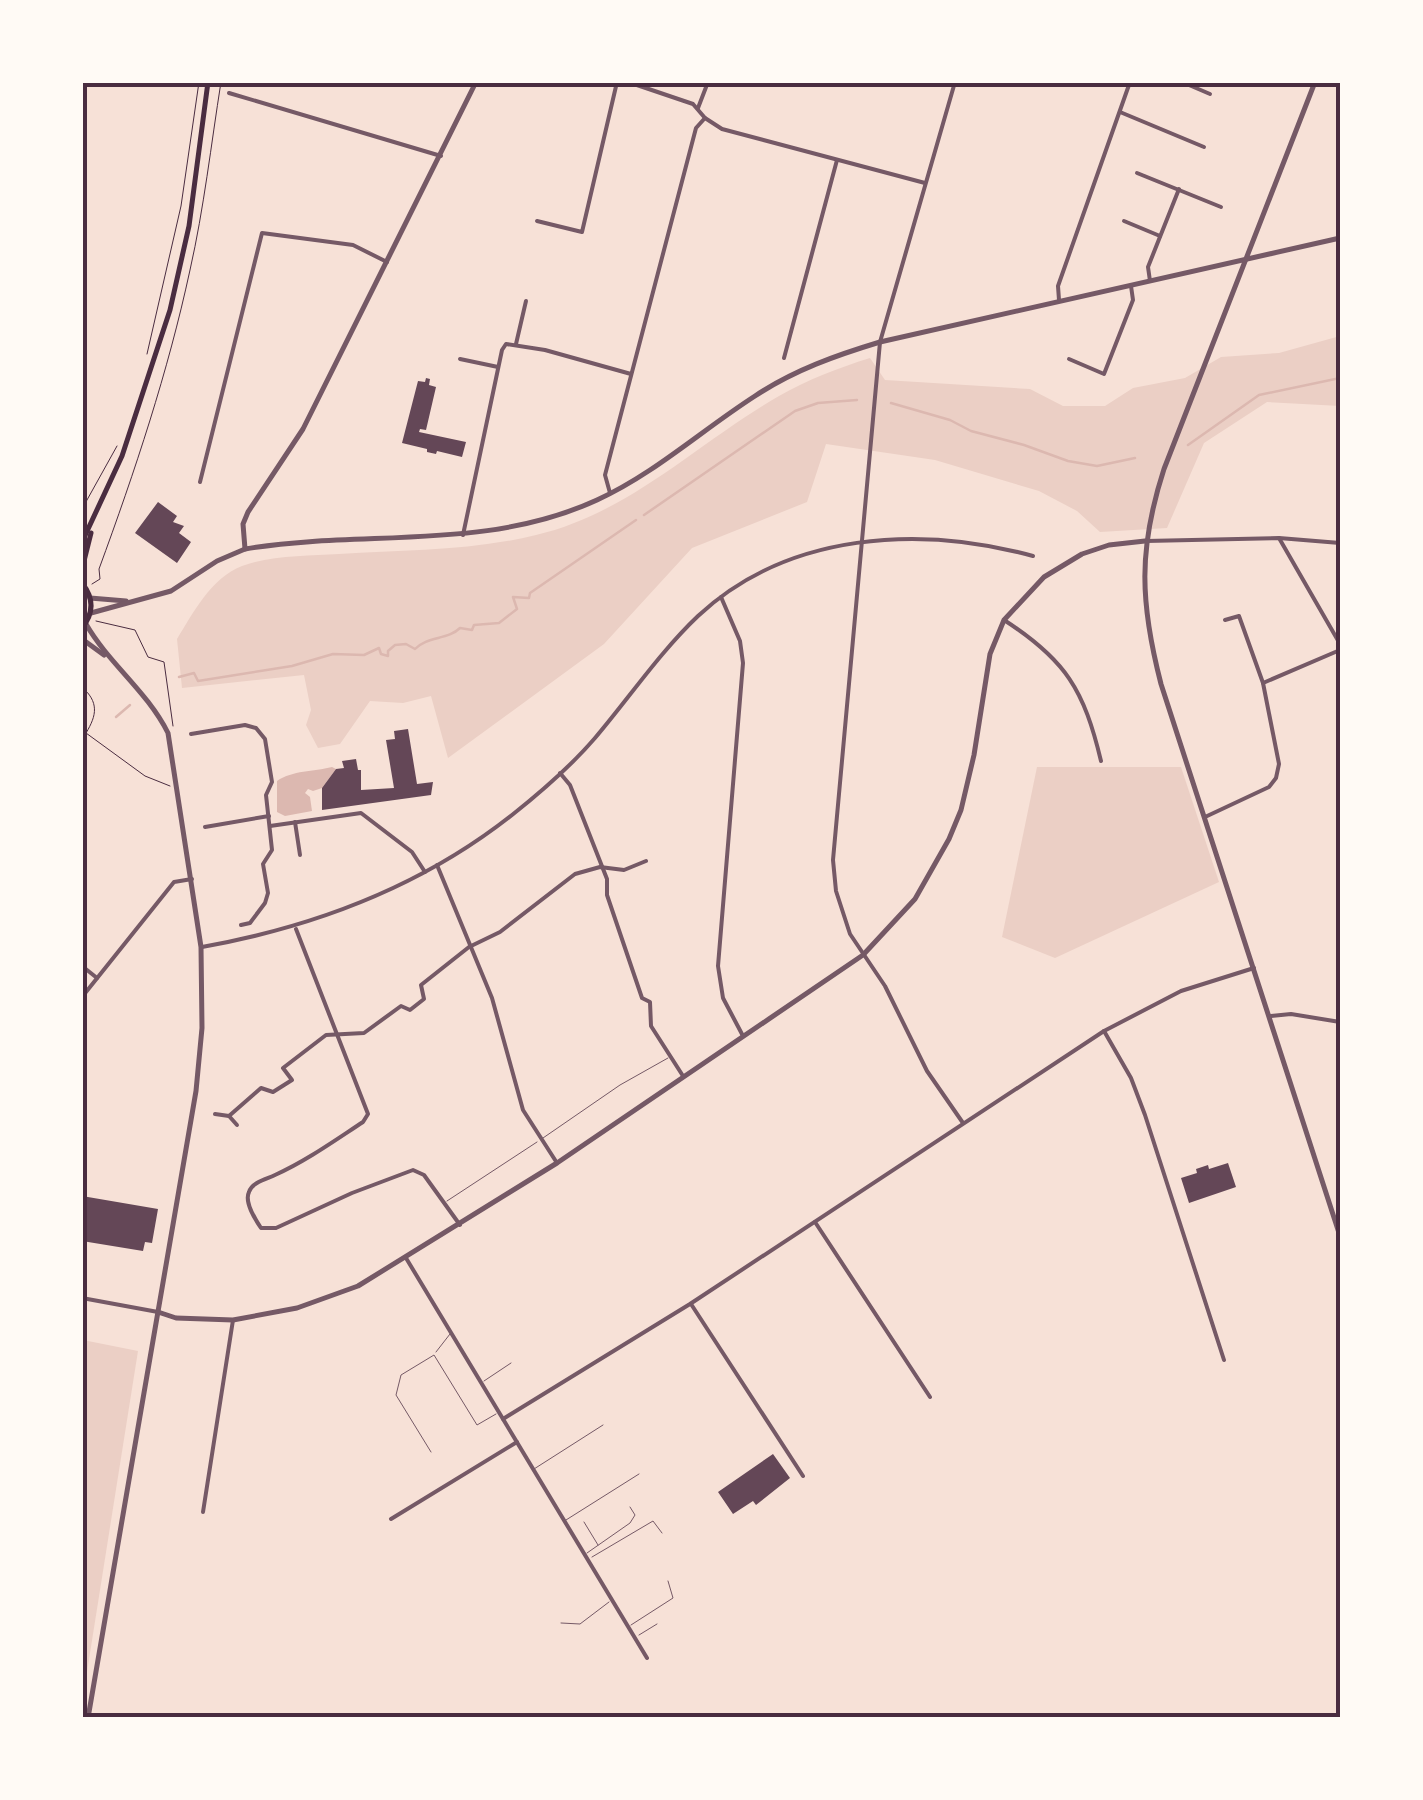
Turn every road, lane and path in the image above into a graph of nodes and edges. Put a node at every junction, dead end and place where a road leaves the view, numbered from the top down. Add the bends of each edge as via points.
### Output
1 (198, 82) edge
2 (208, 82) edge
3 (476, 82) edge
4 (618, 82) edge
5 (628, 82) edge
6 (708, 82) edge
7 (955, 82) edge
8 (1130, 82) edge
9 (1182, 82) edge
10 (1314, 82) edge
11 (229, 93) dead end
12 (1210, 94) dead end
13 (698, 108) junction
14 (1120, 112) junction
15 (705, 118) junction
16 (1204, 147) dead end
17 (441, 156) junction
18 (838, 158) junction
19 (1138, 173) dead end
20 (925, 183) junction
21 (1178, 189) junction
22 (1220, 207) dead end
23 (1124, 221) dead end
24 (537, 222) dead end
25 (1160, 236) junction
26 (1340, 238) edge
27 (1245, 260) junction
28 (388, 262) junction
29 (1150, 282) junction
30 (1132, 286) junction
31 (526, 301) dead end
32 (1060, 303) junction
33 (880, 342) junction
34 (516, 344) junction
35 (784, 358) dead end
36 (460, 359) dead end
37 (1069, 359) dead end
38 (144, 368) dead end
39 (498, 368) junction
40 (631, 374) junction
41 (118, 444) dead end
42 (200, 482) dead end
43 (610, 493) junction
44 (82, 509) edge
45 (93, 525) junction
46 (463, 536) junction
47 (1279, 538) junction
48 (82, 542) edge
49 (1146, 542) junction
50 (861, 543) junction
51 (1340, 543) edge
52 (245, 549) junction
53 (1033, 556) dead end
54 (82, 569) edge
55 (100, 579) dead end
56 (82, 584) edge
57 (92, 584) dead end
58 (721, 597) junction
59 (90, 598) junction
60 (134, 602) junction
61 (90, 613) junction
62 (96, 620) dead end
63 (1004, 620) junction
64 (1224, 620) dead end
65 (84, 626) edge
66 (82, 639) edge
67 (1340, 647) edge
68 (110, 659) junction
69 (1262, 683) junction
70 (82, 687) edge
71 (191, 734) dead end
72 (175, 736) dead end
73 (1100, 762) dead end
74 (560, 772) junction
75 (178, 789) junction
76 (268, 816) junction
77 (1206, 817) junction
78 (295, 822) junction
79 (205, 826) dead end
80 (270, 826) junction
81 (300, 855) dead end
82 (646, 862) dead end
83 (438, 865) junction
84 (600, 867) junction
85 (426, 872) junction
86 (192, 878) junction
87 (240, 925) dead end
88 (295, 927) junction
89 (201, 947) junction
90 (470, 947) junction
91 (863, 955) junction
92 (82, 966) edge
93 (1254, 968) junction
94 (97, 978) junction
95 (82, 996) edge
96 (1269, 1016) junction
97 (1340, 1022) edge
98 (1104, 1031) junction
99 (334, 1034) junction
100 (744, 1037) junction
101 (670, 1056) junction
102 (684, 1078) junction
103 (215, 1114) dead end
104 (228, 1116) junction
105 (964, 1123) junction
106 (236, 1125) dead end
107 (541, 1139) junction
108 (557, 1162) junction
109 (444, 1203) junction
110 (814, 1221) junction
111 (460, 1225) junction
112 (1340, 1236) edge
113 (406, 1258) junction
114 (82, 1298) edge
115 (690, 1304) junction
116 (158, 1312) junction
117 (233, 1320) junction
118 (451, 1333) junction
119 (434, 1355) junction
120 (1224, 1360) dead end
121 (511, 1364) dead end
122 (481, 1383) junction
123 (930, 1397) dead end
124 (499, 1412) junction
125 (503, 1419) junction
126 (603, 1425) dead end
127 (517, 1442) junction
128 (431, 1452) dead end
129 (534, 1470) junction
130 (639, 1474) dead end
131 (803, 1476) dead end
132 (630, 1507) dead end
133 (204, 1512) dead end
134 (392, 1519) dead end
135 (564, 1521) junction
136 (584, 1522) dead end
137 (662, 1533) dead end
138 (599, 1546) junction
139 (586, 1557) junction
140 (668, 1581) dead end
141 (612, 1600) junction
142 (560, 1623) dead end
143 (657, 1624) dead end
144 (628, 1627) junction
145 (635, 1638) junction
146 (647, 1658) dead end
147 (88, 1718) edge

1 - 38 path via 182,206
2 - 45 main road via 170,310
3 - 17 street
4 - 24 street via 582,232
5 - 13 street
6 - 13 street
7 - 20 street
8 - 14 street
9 - 12 street
10 - 27 street
11 - 17 street
13 - 15 street
14 - 16 street
14 - 32 street via 1058,286
15 - 18 street via 722,129
15 - 40 street via 696,128
17 - 28 street
18 - 20 street
18 - 35 street
19 - 21 street
20 - 33 street
21 - 22 street
21 - 25 street
23 - 25 street
25 - 29 street via 1148,267
26 - 27 street
27 - 29 street
27 - 49 street via 1164,469
28 - 42 street via 353,245 262,234
28 - 52 street via 303,429 248,512
29 - 30 street
30 - 32 street
30 - 37 street via 1134,300 1104,374
31 - 34 street
32 - 33 street
33 - 43 street via 780,381
33 - 50 street
34 - 39 street via 506,344
34 - 40 street
36 - 39 street
39 - 46 street
40 - 43 street via 606,475
41 - 44 path
43 - 46 street via 522,526
45 - 48 main road
45 - 54 main road
46 - 52 street
47 - 49 street
47 - 51 street
47 - 67 street
49 - 63 street via 1109,545 1063,564
49 - 77 street via 1147,631
50 - 53 street via 931,537
50 - 58 street via 784,562
50 - 91 street via 833,860 842,915
52 - 60 street via 171,591
55 - 57 path
56 - 59 main road
58 - 74 street
58 - 100 street via 742,663 718,966 723,998
59 - 60 street
59 - 61 main road
60 - 61 street
61 - 65 main road
62 - 72 path via 135,630 148,657 164,662
63 - 73 street via 1065,670 1082,698
63 - 91 street via 990,654 961,810 915,899
64 - 69 street via 1239,616
65 - 68 street
66 - 68 street
67 - 69 street
68 - 75 street via 155,708 168,733
69 - 77 street via 1279,764 1276,778 1258,795
70 - 75 path via 96,712 86,734 145,776
71 - 76 street via 256,728 265,739 272,782
74 - 83 street
74 - 84 street
75 - 86 street
76 - 79 street
76 - 80 street
77 - 93 street
78 - 80 street
78 - 81 street
78 - 85 street via 361,813 412,852
80 - 87 street via 265,904
82 - 84 street via 624,870
83 - 85 street
83 - 90 street
84 - 90 street via 575,874
84 - 101 street via 642,998 650,1002 649,1019
85 - 88 street
86 - 89 street
86 - 94 street via 174,882
88 - 89 street
88 - 99 street
89 - 116 street via 196,1091
90 - 99 street via 421,985 424,999 410,1010 401,1006 364,1033
90 - 107 street via 492,998 523,1110
91 - 100 street
91 - 105 street
92 - 94 street
93 - 96 street
93 - 98 street via 1181,991
94 - 95 street
96 - 97 street
96 - 112 street
98 - 105 street
98 - 120 street via 1146,1117
99 - 104 street via 284,1068 292,1080 273,1092 262,1088
99 - 109 street via 368,1114 253,1186 248,1202 257,1222 276,1228 414,1170
100 - 102 street
101 - 102 street
101 - 107 lane
102 - 108 street
103 - 104 street
104 - 106 street
105 - 110 street
107 - 108 street
107 - 109 lane
108 - 111 street
109 - 111 street
110 - 115 street
110 - 123 street
111 - 113 street
113 - 117 street via 326,1299
113 - 118 street
114 - 116 street
115 - 125 street
115 - 131 street
116 - 117 street
116 - 147 street
117 - 133 street
118 - 119 lane
118 - 122 street
119 - 124 lane via 478,1425
119 - 128 lane via 401,1375 396,1395
121 - 122 lane
122 - 124 street
124 - 125 street
125 - 127 street
126 - 129 lane
127 - 129 street
127 - 134 street
129 - 135 street
130 - 135 lane
132 - 138 lane via 630,1523
135 - 139 street
136 - 138 lane
137 - 139 lane via 653,1521
138 - 139 lane
139 - 141 street
140 - 144 lane via 672,1598
141 - 142 lane via 580,1624
141 - 144 street
143 - 145 lane
144 - 145 street
145 - 146 street

